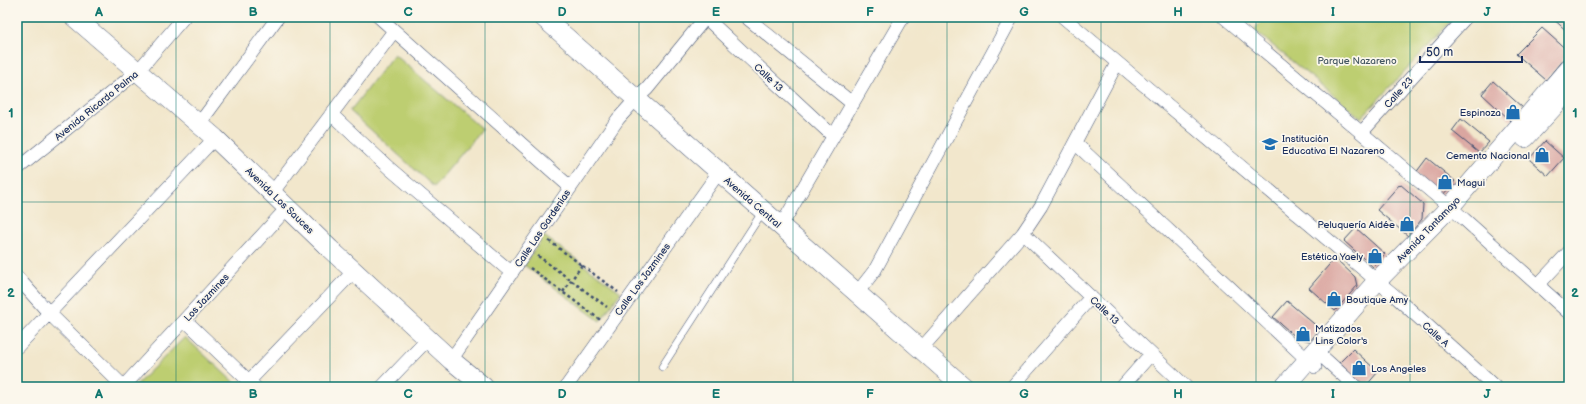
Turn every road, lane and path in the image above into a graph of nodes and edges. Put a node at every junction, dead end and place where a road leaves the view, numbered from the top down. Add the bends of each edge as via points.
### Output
1 (74, 17) edge
2 (184, 17) edge
3 (278, 17) edge
4 (379, 17) edge
5 (543, 17) edge
6 (705, 17) edge
7 (746, 17) edge
8 (902, 17) edge
9 (1012, 17) edge
10 (1062, 17) edge
11 (1224, 17) edge
12 (1466, 17) edge
13 (394, 31) junction
14 (1117, 63) junction
15 (1569, 68) edge
16 (138, 71) junction
17 (1569, 90) edge
18 (636, 99) junction
19 (853, 104) junction
20 (331, 114) junction
21 (199, 124) junction
22 (1362, 132) junction
23 (833, 136) junction
24 (215, 138) junction
25 (1075, 142) junction
26 (17, 169) edge
27 (719, 172) junction
28 (570, 187) junction
29 (272, 193) junction
30 (288, 207) junction
31 (763, 210) junction
32 (1454, 210) junction
33 (781, 226) junction
34 (1023, 233) junction
35 (545, 238) dead end
36 (1569, 252) edge
37 (535, 253) dead end
38 (582, 265) junction
39 (526, 266) dead end
40 (354, 271) junction
41 (512, 273) junction
42 (17, 277) edge
43 (571, 280) junction
44 (1381, 285) junction
45 (1538, 285) junction
46 (563, 292) junction
47 (618, 292) dead end
48 (857, 293) junction
49 (1091, 297) junction
50 (607, 307) dead end
51 (49, 313) junction
52 (1569, 313) edge
53 (599, 319) dead end
54 (185, 320) junction
55 (428, 339) junction
56 (17, 347) edge
57 (921, 349) junction
58 (1151, 354) junction
59 (1315, 359) junction
60 (451, 360) junction
61 (662, 367) dead end
62 (252, 384) edge
63 (124, 387) edge
64 (382, 387) edge
65 (484, 387) edge
66 (566, 387) edge
67 (964, 387) edge
68 (1012, 387) edge
69 (1122, 387) edge
70 (1186, 387) edge
71 (1284, 387) edge
72 (1298, 387) edge
73 (1356, 387) edge
74 (1494, 387) edge

1 - 16 street, Avenida Los Sauces
2 - 16 street, Avenida Ricardo Palma
3 - 21 street
4 - 13 street
5 - 18 street, Avenida Central
6 - 18 street, Calle Las Gardenias
6 - 23 street, Calle 13
7 - 19 street
8 - 19 street
9 - 48 street via 875,270
10 - 14 street, Calle A
11 - 22 street
12 - 22 street, Calle 23
13 - 20 street
13 - 28 street
14 - 25 street
14 - 44 street, Calle A
15 - 32 street, Avenida Tantamayo
16 - 21 street, Avenida Los Sauces
16 - 26 street, Avenida Ricardo Palma
17 - 32 street, Avenida Tantamayo
18 - 27 street, Avenida Central
18 - 28 street, Calle Las Gardenias via 618,119
19 - 23 street
20 - 29 street
20 - 41 street via 389,168
21 - 24 street, Avenida Los Sauces
22 - 32 street
23 - 33 street
24 - 29 street, Avenida Los Sauces
24 - 51 street
25 - 34 street via 1041,206
25 - 59 street via 1253,310
27 - 31 street, Avenida Central
27 - 66 street, Calle Los Jazmines
28 - 41 street, Calle Las Gardenias
29 - 30 street, Avenida Los Sauces
30 - 40 street, Avenida Los Sauces
30 - 54 street, Los Jazmines
31 - 33 street, Avenida Central
31 - 61 lane
32 - 44 street, Avenida Tantamayo
32 - 45 street
33 - 48 street, Avenida Central
34 - 49 street, Calle 13
34 - 57 street
35 - 38 path
36 - 45 street
37 - 43 path
38 - 43 path
38 - 47 path
39 - 46 path
40 - 55 street, Avenida Los Sauces
40 - 62 street
41 - 60 street, Calle Las Gardenias
42 - 51 street
43 - 46 path
43 - 50 path
44 - 59 street, Avenida Tantamayo
44 - 74 street, Calle A
45 - 52 street
46 - 53 path
48 - 57 street, Avenida Central
49 - 58 street, Calle 13
49 - 68 street
51 - 56 street
51 - 63 street
54 - 62 street
54 - 63 street, Los Jazmines
55 - 60 street, Avenida Los Sauces
55 - 64 street
57 - 67 street, Avenida Central
58 - 69 street
58 - 70 street, Calle 13
59 - 71 street, Avenida Tantamayo
59 - 72 street, Avenida Tantamayo
59 - 73 street
60 - 65 street, Avenida Los Sauces

